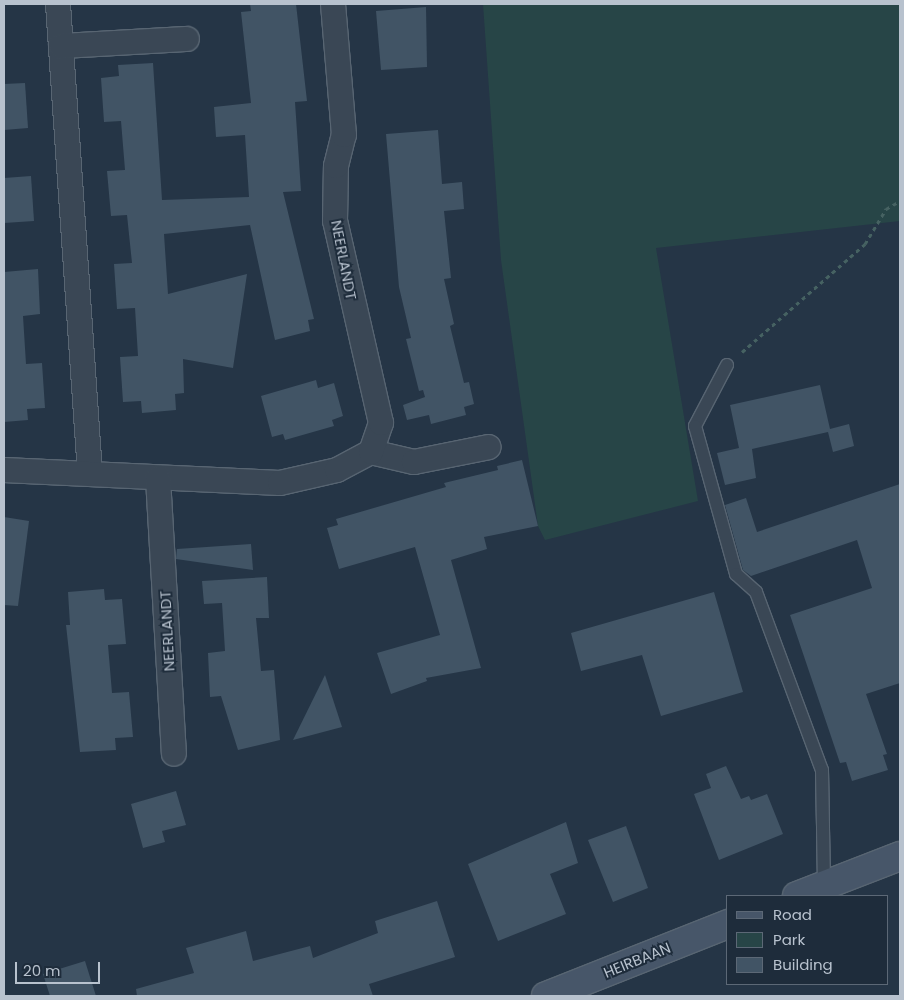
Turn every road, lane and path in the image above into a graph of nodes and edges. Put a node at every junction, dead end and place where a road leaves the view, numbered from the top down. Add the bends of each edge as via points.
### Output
1 (58, 4) edge
2 (333, 4) edge
3 (187, 39) dead end
4 (60, 46) junction
5 (900, 201) edge
6 (727, 365) joint
7 (489, 447) dead end
8 (371, 452) junction
9 (4, 470) edge
10 (90, 471) junction
11 (158, 478) junction
12 (174, 754) dead end
13 (900, 856) edge
14 (824, 886) junction
15 (800, 895) edge
16 (726, 925) edge
17 (546, 996) edge

1 - 4 street
2 - 8 street, NEERLANDT via 344,134 336,166 335,222 381,423
3 - 4 street
4 - 10 street
5 - 6 path via 895,201 865,244
6 - 14 lane via 695,426 736,574 756,592 822,770
7 - 8 street via 414,462
8 - 11 street via 337,470 280,483
9 - 10 street
10 - 11 street
11 - 12 street, NEERLANDT
13 - 14 main road
14 - 15 main road
16 - 17 main road, HEIRBAAN

